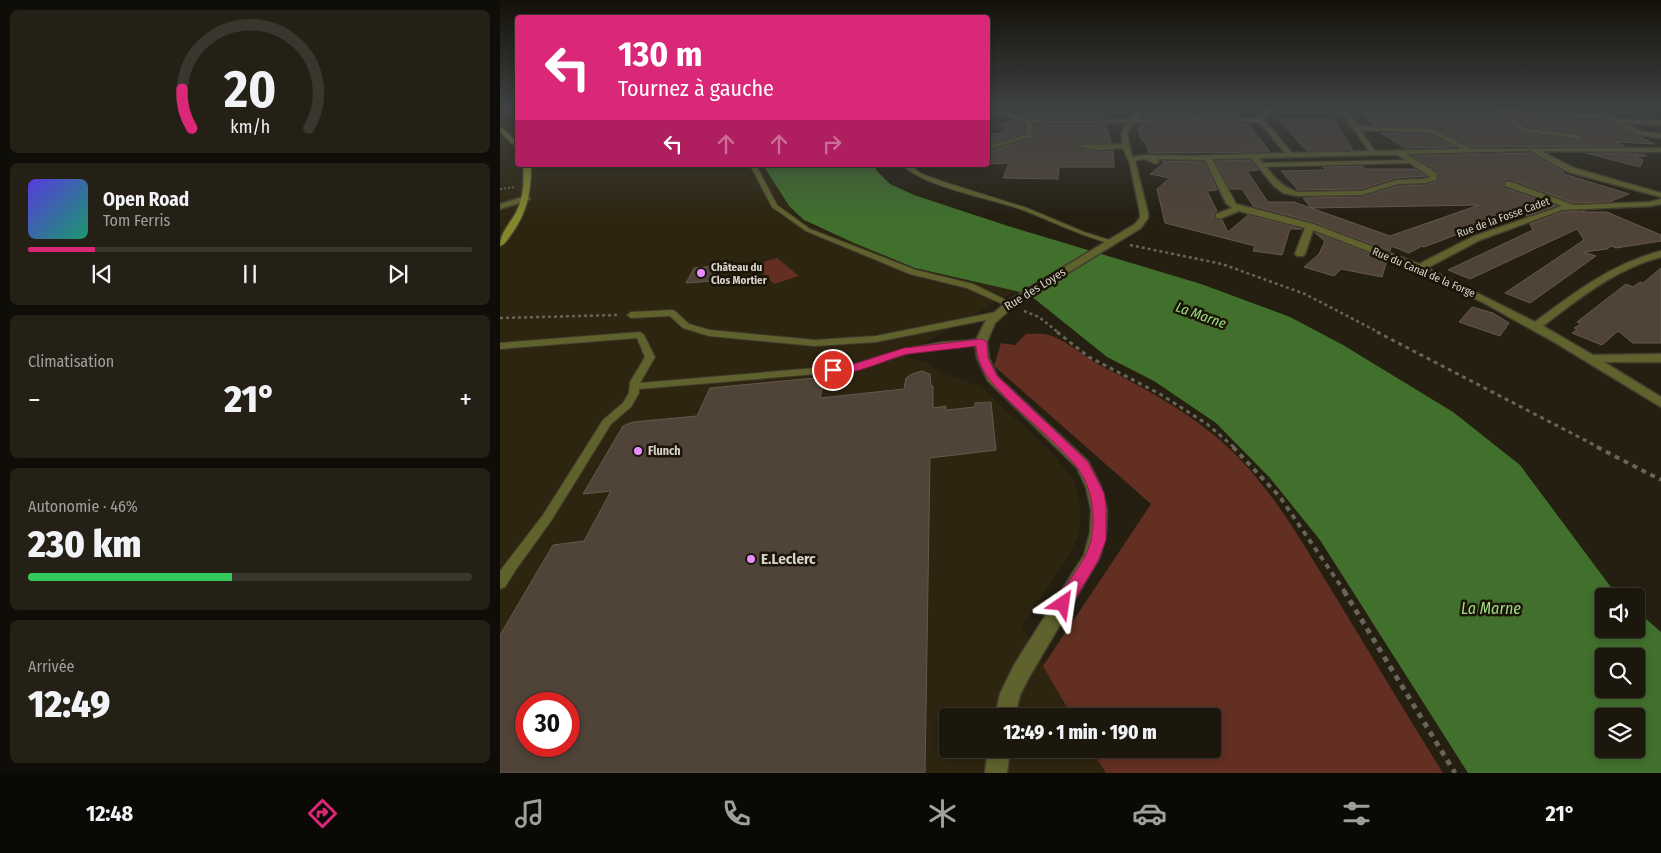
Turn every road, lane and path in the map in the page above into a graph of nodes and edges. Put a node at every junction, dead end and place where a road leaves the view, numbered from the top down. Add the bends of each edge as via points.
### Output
1 (1078, 146) dead end
2 (1126, 146) edge
3 (1127, 146) joint
4 (1283, 146) edge
5 (1369, 146) edge
6 (1461, 146) edge
7 (1532, 149) junction
8 (1661, 150) edge
9 (1470, 151) junction
10 (1400, 153) junction
11 (1374, 154) junction
12 (1290, 155) junction
13 (1253, 156) junction
14 (1145, 157) junction
15 (1184, 158) junction
16 (1207, 158) junction
17 (1156, 162) junction
18 (1411, 162) junction
19 (1138, 165) junction
20 (1260, 165) junction
21 (527, 167) edge
22 (755, 167) edge
23 (908, 167) edge
24 (1508, 184) dead end
25 (516, 187) dead end
26 (500, 189) edge
27 (1661, 195) edge
28 (526, 198) junction
29 (1661, 201) edge
30 (1571, 206) junction
31 (500, 207) edge
32 (1238, 209) junction
33 (500, 212) edge
34 (521, 212) junction
35 (1219, 216) dead end
36 (1310, 226) junction
37 (1112, 242) junction
38 (500, 243) edge
39 (1300, 254) dead end
40 (1661, 254) edge
41 (1419, 268) junction
42 (1010, 304) junction
43 (631, 315) joint
44 (996, 315) junction
45 (500, 318) edge
46 (1536, 326) junction
47 (981, 342) junction
48 (500, 346) edge
49 (1661, 358) edge
50 (1593, 359) junction
51 (635, 386) junction
52 (1661, 403) edge
53 (1661, 480) edge
54 (500, 584) edge
55 (1007, 708) edge
56 (998, 758) edge
57 (996, 773) edge
58 (1455, 773) edge

1 - 2 street
3 - 14 street
3 - 19 street via 1126,152
4 - 12 street
5 - 11 street
6 - 9 street
7 - 8 street
7 - 9 street
7 - 27 street via 1571,170
9 - 10 street
10 - 11 street
10 - 18 street
11 - 12 street
12 - 13 street
13 - 16 street
13 - 20 street
14 - 15 street
14 - 17 street
14 - 19 street via 1133,158
15 - 16 street
15 - 17 street
16 - 32 street via 1230,203
17 - 19 street
18 - 20 lane
18 - 20 street via 1430,172 1433,178 1397,182 1362,193 1298,194 1286,191
19 - 37 street, Rue des Loyes via 1135,175 1144,218 1138,226
21 - 28 main road
22 - 42 lane via 774,206 808,230 913,272 970,286
23 - 37 lane via 939,182 1025,209
24 - 30 street, Rue de la Fosse Cadet
25 - 26 path
28 - 31 street
28 - 34 main road
29 - 30 street, Rue de la Fosse Cadet
30 - 41 street, Rue de la Fosse Cadet via 1483,235
32 - 35 street
32 - 36 street, Rue du Canal de la Forge
33 - 34 street
34 - 38 main road
36 - 39 street
36 - 41 street, Rue du Canal de la Forge
37 - 42 street, Rue des Loyes
37 - 53 path via 1222,264 1305,294
40 - 46 street via 1613,271
41 - 46 street, Rue du Canal de la Forge
42 - 44 street, Rue des Loyes
42 - 58 path via 1039,317 1089,357 1160,394 1207,424 1243,455 1280,497 1331,570
43 - 44 lane via 672,314 686,326 710,333 815,343 876,339
43 - 45 path
44 - 47 street, Rue des Loyes
46 - 50 street, Rue du Canal de la Forge
47 - 51 lane via 904,352 852,368
47 - 55 street via 983,358 992,378 1083,466 1099,505 1098,540 1092,557 1021,672
48 - 51 lane via 640,335 650,357
49 - 50 street
50 - 52 street, Rue du Canal de la Forge
51 - 54 lane via 626,406 607,422 548,518
56 - 57 street

